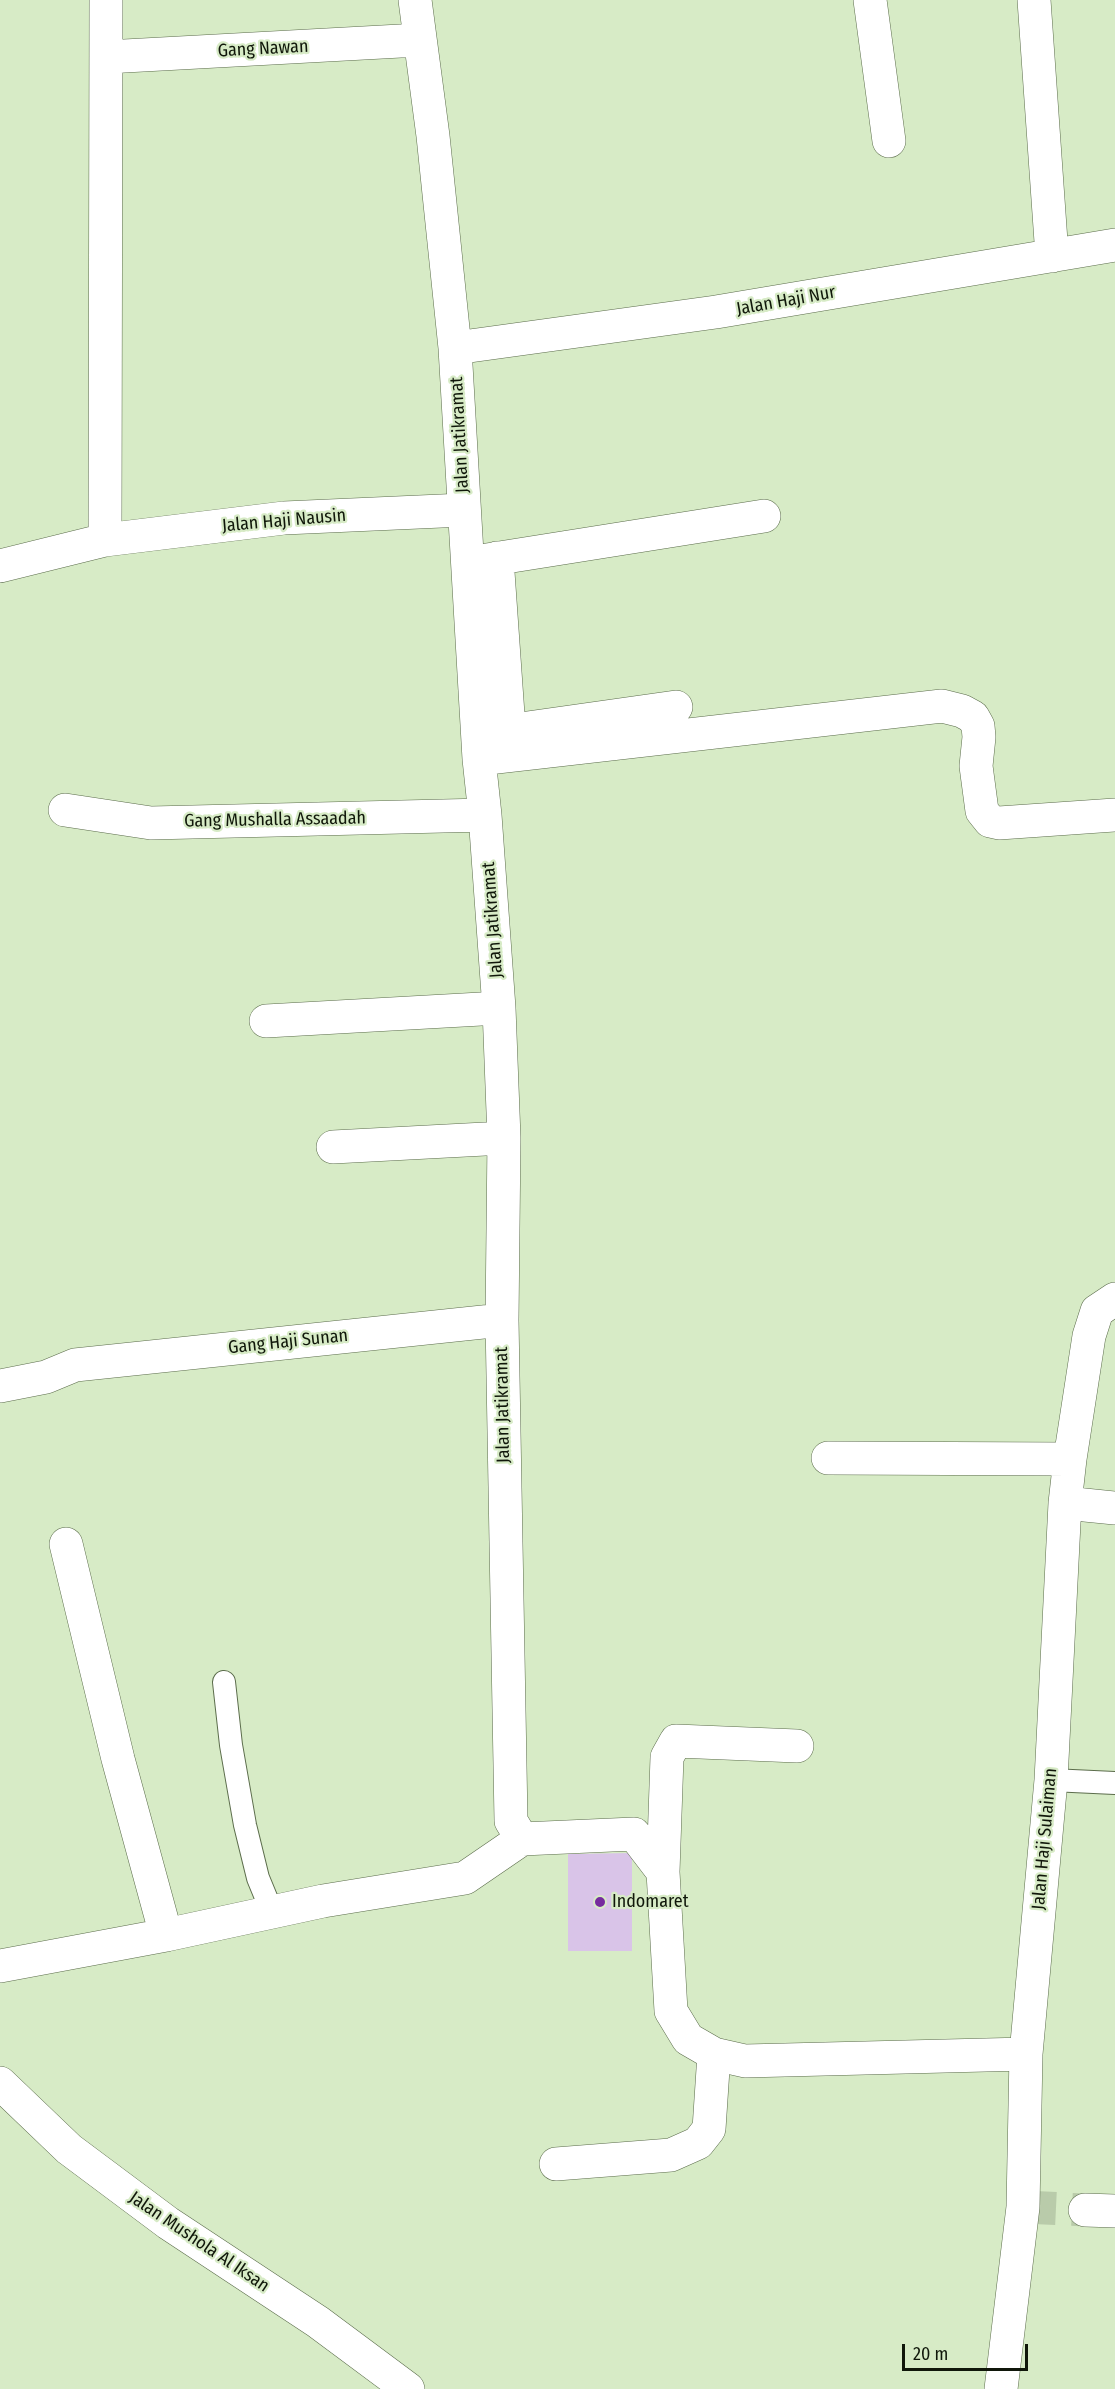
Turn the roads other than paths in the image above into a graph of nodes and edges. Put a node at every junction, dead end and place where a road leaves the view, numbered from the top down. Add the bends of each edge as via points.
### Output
1 (106, 0) edge
2 (415, 0) edge
3 (870, 0) edge
4 (1034, 0) edge
5 (419, 40) junction
6 (106, 57) junction
7 (889, 141) dead end
8 (1115, 245) edge
9 (1052, 256) junction
10 (455, 348) junction
11 (464, 510) junction
12 (764, 516) dead end
13 (105, 540) junction
14 (482, 560) junction
15 (0, 566) edge
16 (676, 707) dead end
17 (509, 729) junction
18 (478, 747) junction
19 (65, 810) dead end
20 (485, 815) junction
21 (1115, 815) edge
22 (499, 1008) junction
23 (266, 1021) dead end
24 (504, 1138) junction
25 (333, 1147) dead end
26 (1115, 1299) edge
27 (502, 1320) junction
28 (0, 1386) edge
29 (828, 1458) dead end
30 (1070, 1459) junction
31 (1065, 1503) junction
32 (1115, 1508) edge
33 (66, 1544) dead end
34 (224, 1682) dead end
35 (797, 1746) dead end
36 (1051, 1780) junction
37 (1115, 1784) edge
38 (522, 1839) junction
39 (663, 1872) junction
40 (272, 1912) junction
41 (166, 1935) junction
42 (0, 1966) edge
43 (714, 2054) junction
44 (1026, 2054) junction
45 (0, 2083) edge
46 (556, 2164) dead end
47 (408, 2389) edge
48 (1001, 2389) edge

1 - 6 street
2 - 5 street, Jalan Jatikramat
3 - 7 street
4 - 9 street
5 - 6 street, Gang Nawan
5 - 10 street, Jalan Jatikramat
6 - 13 street
8 - 9 street, Jalan Haji Nur
9 - 10 street, Jalan Haji Nur via 716,312
10 - 11 street, Jalan Jatikramat
11 - 13 street, Jalan Haji Nausin via 284,518
11 - 14 street, Jalan Jatikramat
12 - 14 street
13 - 15 street, Jalan Haji Nausin
14 - 17 street
14 - 18 street, Jalan Jatikramat
16 - 17 street
17 - 18 street
18 - 20 street, Jalan Jatikramat
18 - 21 street via 942,706 973,717 978,726 976,766 982,811 990,821 999,824
19 - 20 street, Gang Mushalla Assaadah via 151,823
20 - 22 street, Jalan Jatikramat
22 - 23 street
22 - 24 street, Jalan Jatikramat
24 - 25 street
24 - 27 street, Jalan Jatikramat
26 - 30 street, Jalan Haji Sulaiman via 1097,1311 1089,1336
27 - 28 street, Gang Haji Sunan via 75,1365 46,1377
27 - 38 street, Jalan Jatikramat via 511,1821
29 - 30 street
30 - 31 street, Jalan Haji Sulaiman
31 - 32 street
31 - 36 street, Jalan Haji Sulaiman
33 - 41 street
34 - 40 lane via 245,1825 258,1878
35 - 39 street via 676,1741 667,1757
36 - 37 lane
36 - 44 street, Jalan Haji Sulaiman
38 - 39 street via 634,1834
38 - 40 street via 465,1878
39 - 43 street via 671,2011 688,2039
40 - 41 street
41 - 42 street
43 - 44 street via 745,2061
43 - 46 street via 709,2129 698,2143 671,2155
44 - 48 street, Jalan Haji Sulaiman via 1023,2207
45 - 47 street, Jalan Mushola Al Iksan via 69,2149 168,2223 318,2322

